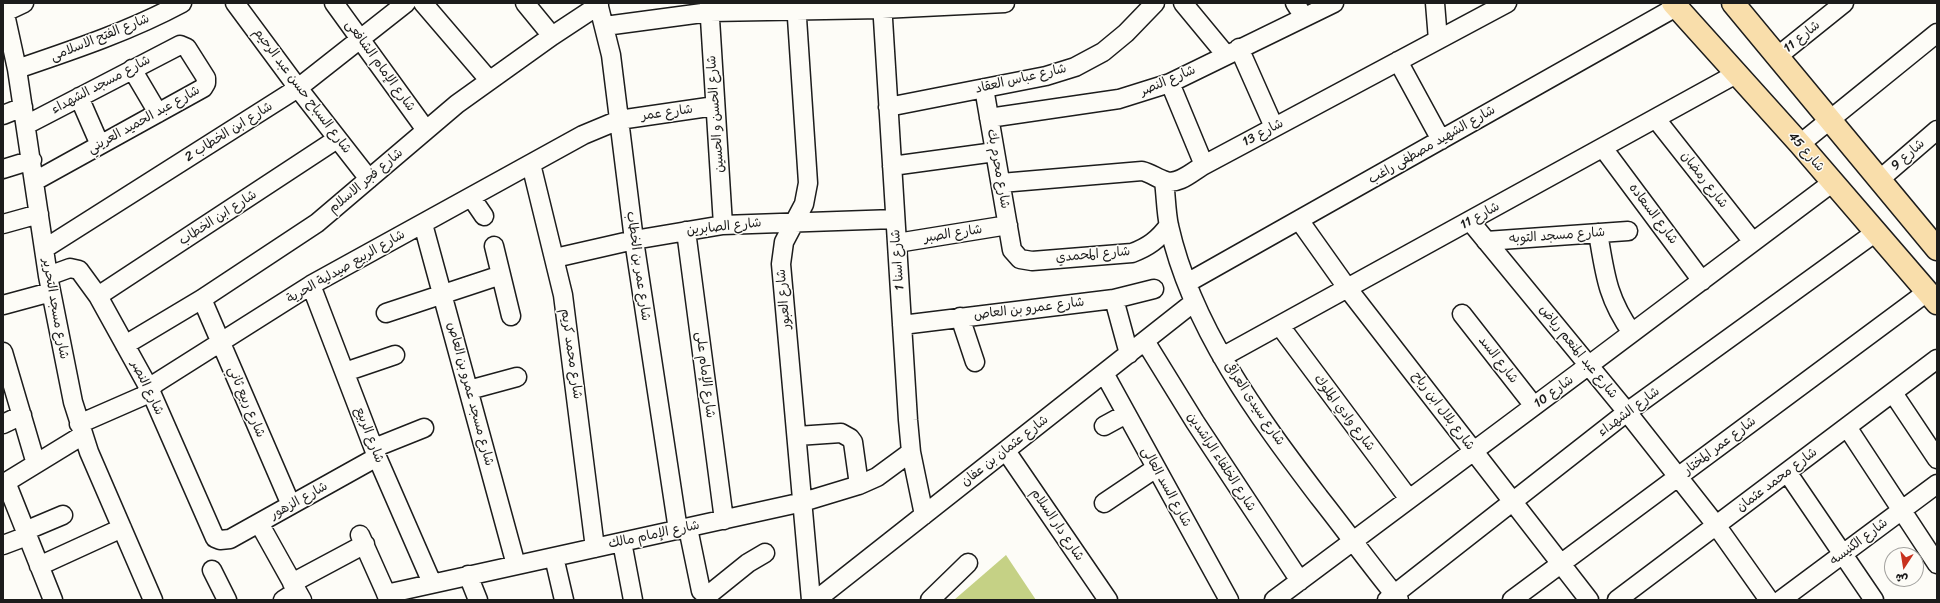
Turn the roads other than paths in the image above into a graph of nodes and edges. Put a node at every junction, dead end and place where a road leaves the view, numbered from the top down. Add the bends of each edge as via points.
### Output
1 (24, 3) edge
2 (182, 3) edge
3 (235, 3) edge
4 (334, 3) edge
5 (406, 3) edge
6 (423, 3) edge
7 (525, 3) edge
8 (1004, 3) edge
9 (1155, 3) edge
10 (1334, 3) edge
11 (1435, 3) edge
12 (1507, 3) edge
13 (1732, 3) edge
14 (1844, 3) edge
15 (599, 4) edge
16 (1674, 5) edge
17 (882, 6) edge
18 (1192, 6) edge
19 (796, 7) edge
20 (709, 8) edge
21 (1483, 9) edge
22 (1300, 10) edge
23 (4, 13) edge
24 (605, 26) junction
25 (1937, 32) edge
26 (552, 36) junction
27 (360, 39) junction
28 (1438, 40) junction
29 (177, 46) joint
30 (1232, 52) junction
31 (1778, 56) junction
32 (1398, 61) junction
33 (132, 69) junction
34 (1736, 74) junction
35 (13, 75) edge
36 (489, 80) junction
37 (1170, 82) junction
38 (298, 88) junction
39 (984, 88) junction
40 (79, 97) junction
41 (715, 106) junction
42 (23, 107) junction
43 (888, 107) junction
44 (158, 113) junction
45 (3, 115) edge
46 (989, 118) junction
47 (1656, 119) junction
48 (619, 120) junction
49 (1830, 120) junction
50 (26, 125) junction
51 (1274, 127) junction
52 (426, 130) junction
53 (1937, 130) edge
54 (337, 139) junction
55 (1441, 140) junction
56 (1800, 144) junction
57 (100, 146) junction
58 (1604, 148) junction
59 (995, 152) junction
60 (32, 160) junction
61 (531, 164) junction
62 (1204, 165) junction
63 (892, 166) junction
64 (3, 169) edge
65 (369, 180) junction
66 (1879, 180) junction
67 (35, 181) junction
68 (1164, 181) junction
69 (1833, 182) junction
70 (1001, 183) junction
71 (471, 197) junction
72 (39, 214) junction
73 (484, 216) dead end
74 (896, 219) junction
75 (1299, 220) junction
76 (1470, 221) junction
77 (794, 222) junction
78 (3, 224) edge
79 (423, 224) junction
80 (723, 225) junction
81 (1008, 225) junction
82 (1169, 225) junction
83 (686, 231) junction
84 (1628, 231) dead end
85 (1876, 232) junction
86 (1598, 233) junction
87 (634, 240) junction
88 (1934, 240) edge
89 (1486, 241) junction
90 (1753, 242) junction
91 (897, 243) junction
92 (494, 246) dead end
93 (44, 249) junction
94 (1012, 250) joint
95 (555, 258) junction
96 (501, 275) junction
97 (1702, 280) junction
98 (1187, 283) junction
99 (50, 284) junction
100 (311, 286) junction
101 (1154, 289) dead end
102 (1348, 289) junction
103 (442, 294) junction
104 (98, 296) junction
105 (1932, 297) edge
106 (202, 299) junction
107 (1114, 299) junction
108 (1194, 302) junction
109 (3, 305) edge
110 (386, 313) dead end
111 (1462, 314) dead end
112 (511, 316) dead end
113 (960, 317) junction
114 (902, 324) junction
115 (1280, 326) junction
116 (1632, 333) junction
117 (1145, 340) junction
118 (220, 343) junction
119 (125, 345) junction
120 (1129, 354) junction
121 (395, 355) dead end
122 (1222, 357) junction
123 (4, 359) edge
124 (1937, 359) edge
125 (975, 362) dead end
126 (1589, 366) junction
127 (345, 372) junction
128 (1104, 374) junction
129 (517, 377) dead end
130 (150, 390) junction
131 (469, 390) junction
132 (1892, 393) junction
133 (1534, 406) junction
134 (1627, 412) junction
135 (1126, 414) junction
136 (22, 415) junction
137 (3, 424) edge
138 (1104, 426) dead end
139 (1847, 427) junction
140 (424, 428) dead end
141 (81, 429) junction
142 (797, 436) junction
143 (1006, 450) junction
144 (1473, 450) junction
145 (911, 452) junction
146 (376, 453) junction
147 (1937, 459) edge
148 (36, 464) junction
149 (1156, 468) junction
150 (1787, 472) junction
151 (1678, 477) junction
152 (4, 483) edge
153 (1937, 484) edge
154 (859, 485) junction
155 (1409, 499) junction
156 (1514, 501) junction
157 (803, 502) junction
158 (1104, 503) dead end
159 (291, 505) junction
160 (1902, 511) junction
161 (63, 515) dead end
162 (924, 515) junction
163 (724, 520) junction
164 (259, 523) junction
165 (1716, 526) junction
166 (122, 528) junction
167 (683, 529) junction
168 (26, 533) junction
169 (220, 540) joint
170 (1354, 541) junction
171 (622, 542) junction
172 (3, 545) edge
173 (595, 548) junction
174 (765, 553) dead end
175 (1843, 554) junction
176 (554, 557) junction
177 (1562, 563) junction
178 (968, 564) dead end
179 (1937, 564) edge
180 (516, 565) junction
181 (39, 566) junction
182 (212, 570) dead end
183 (468, 575) junction
184 (1300, 581) junction
185 (432, 583) junction
186 (293, 594) edge
187 (387, 597) edge
188 (1393, 598) edge
189 (53, 600) edge
190 (153, 600) edge
191 (227, 600) edge
192 (478, 600) edge
193 (564, 600) edge
194 (633, 600) edge
195 (812, 600) edge
196 (816, 600) edge
197 (930, 600) edge
198 (1108, 600) edge
199 (1229, 600) edge
200 (1274, 600) edge
201 (1512, 600) edge
202 (1589, 600) edge
203 (1617, 600) edge
204 (1769, 600) edge
205 (1782, 600) edge
206 (1874, 600) edge

1 - 23 street
2 - 35 street, شارع الفتح الاسلامى
3 - 38 street, شارع السباح حسن عبد الرحيم
4 - 27 street, شارع الإمام الشافعى
5 - 27 street, شارع ابن الخطاب 2
6 - 36 street
7 - 26 street
8 - 17 street
9 - 39 street, شارع عباس العقاد via 1103,52 1075,67 1046,76
10 - 22 street, شارع النصر
11 - 28 street
12 - 21 street, شارع 13
13 - 31 main road
14 - 31 street, شارع 11
15 - 24 street, شارع عمر بن الخطاب
15 - 26 street, شارع فجر الاسلام
16 - 34 main road, شارع 45
16 - 55 street, شارع الشهيد مصطفى راغب
17 - 19 street
17 - 43 street, شارع اسنا 1
18 - 30 street
19 - 20 street
19 - 77 street, شارع العبور via 808,183 804,204
20 - 24 street
20 - 41 street, شارع الحسن و الحسين
21 - 28 street, شارع 13
22 - 30 street, شارع النصر
23 - 35 street, شارع مسجد التحرير
24 - 48 street, شارع عمر بن الخطاب
25 - 49 street
26 - 36 street, شارع فجر الاسلام
27 - 38 street, شارع ابن الخطاب 2
27 - 52 street, شارع الإمام الشافعى
28 - 32 street, شارع 13
29 - 33 street, شارع مسجد الشهداء
29 - 44 street, شارع عبد الحميد العريني via 187,48 206,78 206,84
30 - 37 street, شارع النصر
30 - 51 street
31 - 49 main road
32 - 51 street, شارع 13
32 - 55 street
33 - 40 street, شارع مسجد الشهداء
33 - 44 street
34 - 47 street, شارع 11
34 - 56 main road, شارع 45
35 - 42 street, شارع مسجد التحرير
36 - 52 street, شارع فجر الاسلام
37 - 46 street, شارع النصر via 1119,99
37 - 62 street
38 - 54 street, شارع السباح حسن عبد الرحيم
38 - 93 street, شارع ابن الخطاب 2
39 - 43 street, شارع عباس العقاد
39 - 46 street, شارع محرم بك
40 - 50 street, شارع مسجد الشهداء
40 - 57 street
41 - 48 street, شارع عمر
41 - 80 street, شارع الحسن و الحسين
42 - 45 street
42 - 50 street, شارع مسجد التحرير
43 - 63 street, شارع اسنا 1
44 - 57 street, شارع عبد الحميد العريني
46 - 59 street, شارع محرم بك
47 - 58 street, شارع 11
47 - 90 street, شارع رمضان
48 - 61 street, شارع الربيع صيدلية الحرية via 582,136
48 - 87 street, شارع عمر بن الخطاب
49 - 56 street
49 - 66 main road
50 - 60 street, شارع مسجد التحرير
51 - 62 street, شارع 13
52 - 65 street, شارع فجر الاسلام
53 - 66 street, شارع 9
54 - 65 street, شارع السباح حسن عبد الرحيم
54 - 104 street, شارع ابن الخطاب
55 - 75 street, شارع الشهيد مصطفى راغب
56 - 69 main road, شارع 45
57 - 67 street, شارع عبد الحميد العريني
58 - 76 street, شارع 11
58 - 97 street, شارع السعاده
59 - 63 street
59 - 70 street, شارع محرم بك
60 - 64 street
60 - 67 street, شارع مسجد التحرير
61 - 71 street, شارع الربيع صيدلية الحرية
61 - 95 street, شارع محمد كريم
62 - 68 street, شارع 13 via 1180,180
63 - 74 street, شارع اسنا 1
65 - 106 street, شارع فجر الاسلام via 317,223
66 - 88 main road
67 - 72 street, شارع مسجد التحرير
68 - 70 street via 1142,171
68 - 82 street, شارع سيدى العراقى
69 - 85 main road, شارع 45
69 - 90 street, شارع 10
70 - 81 street, شارع محرم بك
71 - 73 street
71 - 79 street, شارع الربيع صيدلية الحرية
72 - 78 street
72 - 93 street, شارع مسجد التحرير
74 - 77 street, شارع الصابرين
74 - 91 street, شارع اسنا 1
75 - 98 street, شارع الشهيد مصطفى راغب
75 - 102 street, شارع بلال ابن رباح
76 - 89 street, شارع عبد المنعم رياض
76 - 102 street, شارع 11
77 - 80 street, شارع الصابرين
77 - 142 street, شارع العبور via 784,242 781,264
79 - 100 street, شارع الربيع صيدلية الحرية
79 - 103 street, شارع مسجد عمرو بن العاص
80 - 83 street, شارع الصابرين
81 - 91 street, شارع الصبر
81 - 94 street, شارع محرم بك
82 - 94 street, شارع المحمدي via 1159,238 1146,248 1132,253 1026,261 1020,259
82 - 98 street, شارع سيدى العراقى
83 - 87 street, شارع الصابرين
83 - 163 street, شارع الإمام على
84 - 86 street, شارع مسجد التوبه
85 - 105 main road, شارع 45
85 - 134 street, شارع الشهداء
86 - 89 street, شارع مسجد التوبه
86 - 116 street via 1612,300
87 - 95 street, شارع الصابرين
87 - 167 street, شارع عمر بن الخطاب
89 - 126 street, شارع عبد المنعم رياض
90 - 97 street, شارع 10
91 - 114 street, شارع اسنا 1
92 - 96 street
93 - 99 street, شارع مسجد التحرير
95 - 173 street, شارع محمد كريم via 568,331
96 - 103 street
96 - 112 street
97 - 116 street, شارع 10
98 - 108 street, شارع سيدى العراقى
99 - 104 street, شارع النصر via 70,268 79,270
99 - 109 street, شارع النصر
99 - 141 street, شارع مسجد التحرير via 68,380
100 - 118 street, شارع الربيع صيدلية الحرية
100 - 127 street, شارع الربيع
101 - 107 street, شارع عمرو بن العاص
102 - 115 street, شارع 11
102 - 144 street, شارع بلال ابن رباح
103 - 110 street
103 - 131 street, شارع مسجد عمرو بن العاص
104 - 119 street, شارع النصر
105 - 151 street, شارع عمر المختار
106 - 118 street, شارع ربيع ثاني
106 - 119 street, شارع فجر الاسلام
107 - 113 street, شارع عمرو بن العاص
107 - 120 street
108 - 117 street, شارع عثمان بن عفان
108 - 122 street, شارع سيدى العراقى
111 - 133 street, شارع السد
113 - 114 street, شارع عمرو بن العاص
113 - 125 street
114 - 145 street, شارع اسنا 1
115 - 122 street, شارع 11
115 - 155 street, شارع وادي الملوك
116 - 126 street, شارع 10
117 - 120 street, شارع عثمان بن عفان
117 - 184 street, شارع الخلفاء الراشدين via 1208,442
118 - 130 street, شارع الربيع صيدلية الحرية via 156,383
118 - 159 street, شارع ربيع ثاني
119 - 130 street, شارع النصر
120 - 128 street, شارع عثمان بن عفان
121 - 127 street
122 - 170 street, شارع سيدى العراقى via 1283,449
123 - 136 street
124 - 132 street, شارع محمد عثمان
126 - 133 street, شارع 10
126 - 134 street, شارع عبد المنعم رياض
127 - 146 street, شارع الربيع
128 - 135 street, شارع السد العالى
128 - 143 street, شارع عثمان بن عفان
129 - 131 street
130 - 141 street, شارع الربيع صيدلية الحرية
130 - 169 street, شارع النصر via 212,534
131 - 180 street, شارع مسجد عمرو بن العاص
132 - 139 street, شارع محمد عثمان
132 - 147 street
133 - 144 street, شارع 10
134 - 151 street, شارع عبد المنعم رياض
134 - 156 street, شارع الشهداء
135 - 138 street
135 - 149 street, شارع السد العالى
136 - 137 street
136 - 148 street
139 - 150 street, شارع محمد عثمان
139 - 160 street
140 - 146 street, شارع الزهور
141 - 148 street, شارع الربيع صيدلية الحرية
141 - 166 street, شارع مسجد التحرير
142 - 154 street via 841,434 850,438 853,442
142 - 157 street, شارع العبور
143 - 162 street, شارع عثمان بن عفان
143 - 198 street, شارع دار السلام
144 - 155 street, شارع 10
144 - 156 street, شارع بلال ابن رباح
145 - 154 street, شارع الإمام مالك via 877,477
145 - 162 street, شارع اسنا 1
146 - 159 street, شارع الزهور
146 - 185 street, شارع الربيع
148 - 152 street, شارع الربيع صيدلية الحرية
149 - 158 street
149 - 199 street, شارع السد العالى
150 - 165 street, شارع محمد عثمان
150 - 175 street
151 - 165 street, شارع عبد المنعم رياض
151 - 177 street, شارع عمر المختار
152 - 168 street
153 - 160 street, شارع الكنيسه
154 - 157 street, شارع الإمام مالك
155 - 170 street, شارع 10
156 - 177 street, شارع بلال ابن رباح
156 - 188 street, شارع الشهداء
157 - 163 street, شارع الإمام مالك
157 - 195 street, شارع العبور
159 - 164 street, شارع الزهور
160 - 175 street, شارع الكنيسه
160 - 179 street
161 - 168 street
162 - 196 street, شارع عثمان بن عفان
163 - 167 street, شارع الإمام مالك
164 - 169 street, شارع الزهور via 230,539
164 - 186 street
165 - 203 street, شارع محمد عثمان
165 - 204 street, شارع عبد المنعم رياض
166 - 181 street
166 - 190 street, شارع مسجد التحرير
167 - 171 street, شارع الإمام مالك
167 - 174 street, شارع عمر بن الخطاب via 701,591 706,594
168 - 172 street
168 - 181 street
170 - 184 street, شارع 10
170 - 188 street, شارع سيدى العراقى
171 - 173 street, شارع الإمام مالك
171 - 194 street
173 - 176 street, شارع الإمام مالك
175 - 205 street, شارع الكنيسه
175 - 206 street
176 - 180 street, شارع الإمام مالك
176 - 193 street
177 - 201 street, شارع عمر المختار
177 - 202 street, شارع بلال ابن رباح
178 - 197 street
180 - 183 street, شارع الإمام مالك
181 - 189 street
182 - 191 street
183 - 185 street, شارع الإمام مالك
183 - 192 street
184 - 200 street, شارع 10
185 - 187 street, شارع الإمام مالك
186 - 187 street via 362,540

